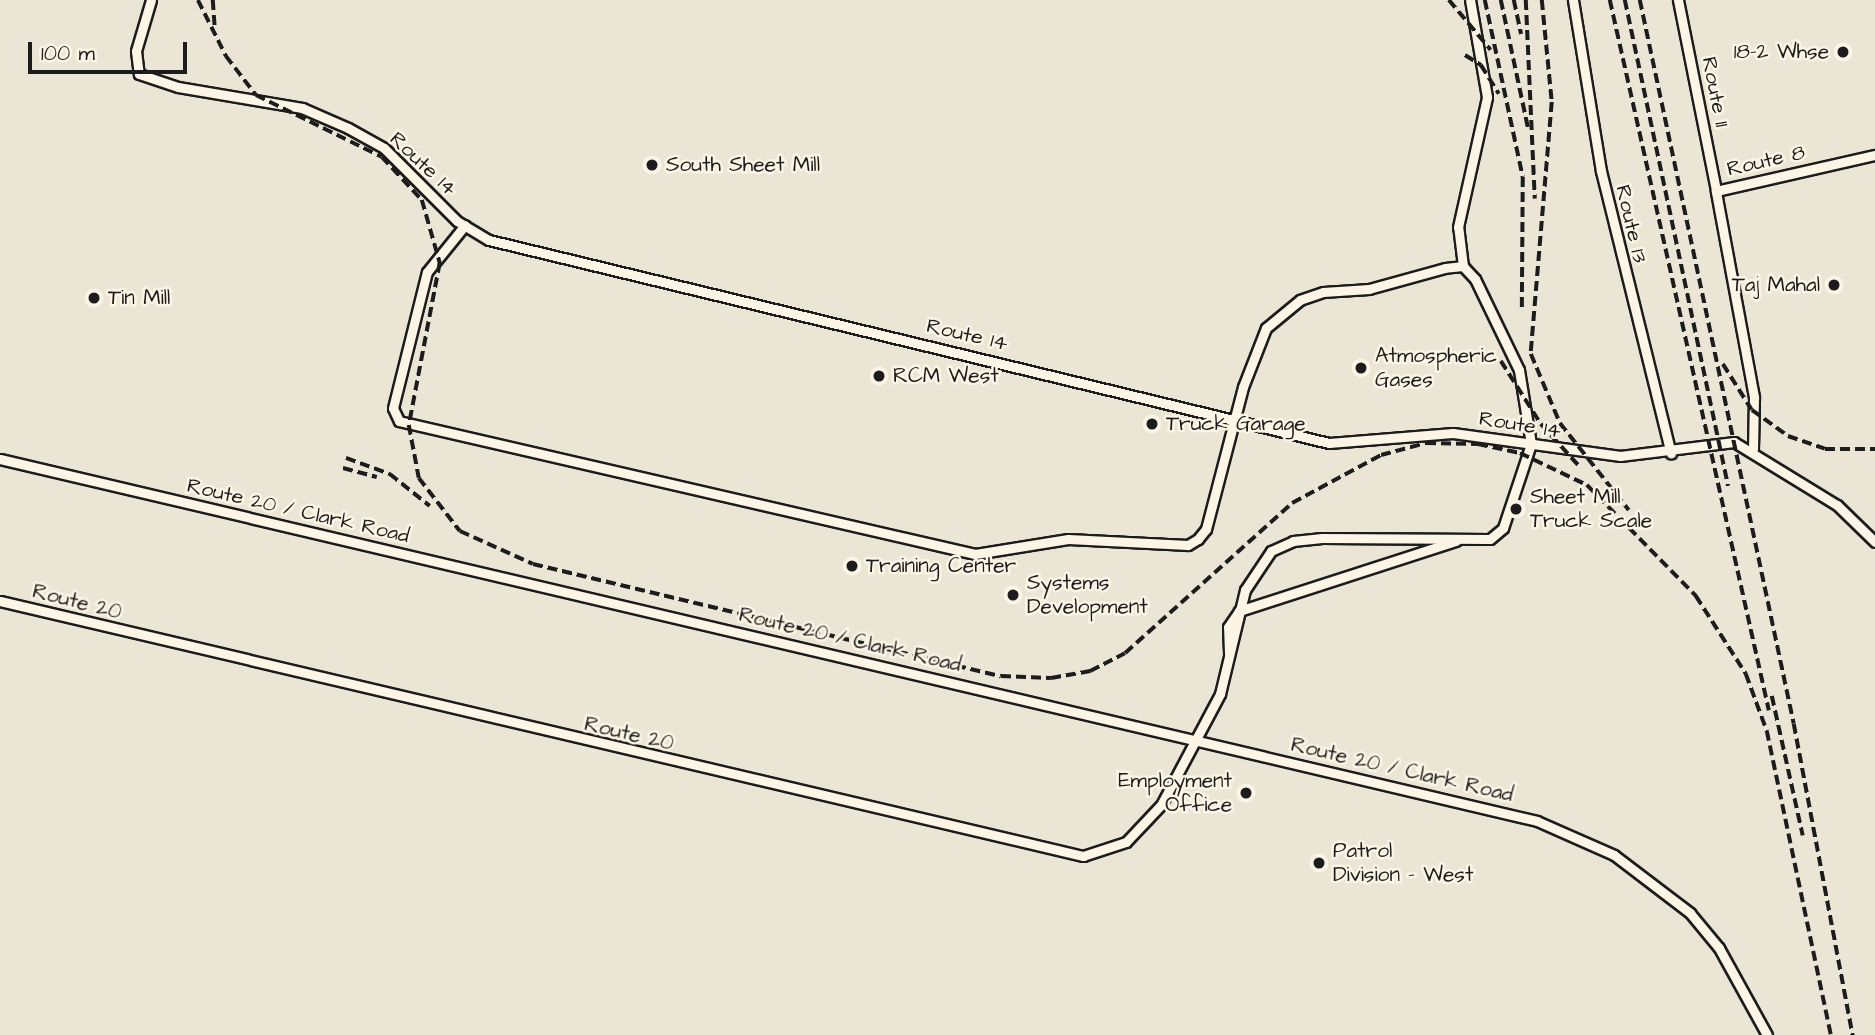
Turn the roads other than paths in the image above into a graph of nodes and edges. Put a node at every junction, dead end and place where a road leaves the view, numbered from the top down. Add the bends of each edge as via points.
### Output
1 (150, 0) edge
2 (1471, 0) edge
3 (1573, 0) edge
4 (1678, 0) edge
5 (1875, 155) edge
6 (1716, 191) junction
7 (465, 225) junction
8 (1463, 266) junction
9 (1236, 419) junction
10 (1531, 443) junction
11 (1753, 449) junction
12 (1671, 453) junction
13 (0, 459) edge
14 (1464, 539) junction
15 (1875, 542) edge
16 (0, 601) edge
17 (1239, 611) junction
18 (1195, 739) junction
19 (1767, 1035) edge

1 - 7 street, Route 14 via 136,51 139,74 178,87 302,108 348,128 384,148
2 - 8 street via 1487,97 1458,228
3 - 12 street, Route 13 via 1601,171
4 - 6 street, Route 11
5 - 6 street, Route 8
6 - 11 street, Route 8 via 1754,397
7 - 9 street, Route 14 via 489,240 540,254
7 - 9 street via 427,272 393,408 399,421 409,425 975,554 1068,539 1188,545 1206,529
8 - 9 street via 1300,300 1266,328
8 - 10 street via 1475,279 1519,370
9 - 10 street, Route 14 via 1329,443 1436,433
10 - 12 street, Route 14 via 1620,456
10 - 14 street via 1503,528 1490,539
11 - 12 street, Route 14 via 1734,442
11 - 15 street, Route 14 via 1837,505
13 - 18 street, Route 20 / Clark Road
14 - 17 street
14 - 17 street via 1293,541 1256,566
16 - 18 street, Route 20 via 1065,855 1108,851 1140,831
17 - 18 street via 1228,627 1226,680
18 - 19 street, Route 20 / Clark Road via 1538,821 1614,855 1675,899 1719,948

